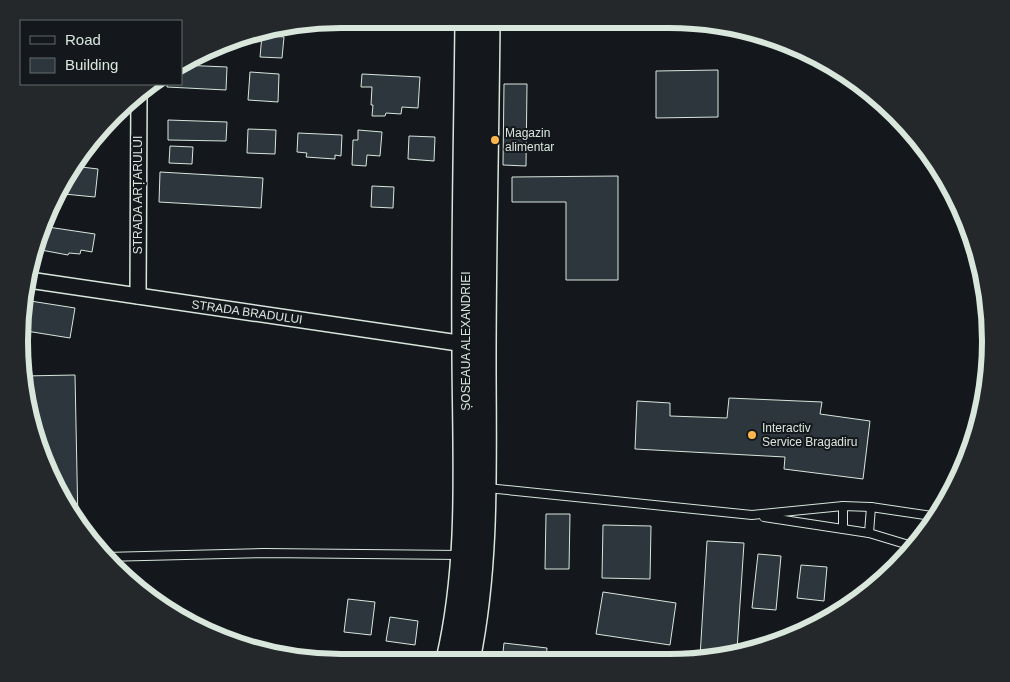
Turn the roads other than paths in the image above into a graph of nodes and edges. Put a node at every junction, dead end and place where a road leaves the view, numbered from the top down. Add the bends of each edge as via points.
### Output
1 (468, 28) edge
2 (487, 28) edge
3 (139, 101) edge
4 (34, 281) edge
5 (138, 296) junction
6 (465, 344) junction
7 (484, 488) junction
8 (843, 506) junction
9 (871, 507) junction
10 (752, 515) junction
11 (930, 516) edge
12 (843, 529) junction
13 (869, 533) junction
14 (908, 545) edge
15 (463, 555) junction
16 (113, 557) edge
17 (450, 654) edge
18 (468, 654) edge

1 - 6 highway, ȘOSEAUA ALEXANDRIEI
2 - 7 highway, ȘOSEAUA ALEXANDRIEI
3 - 5 street, STRADA ARȚARULUI
4 - 5 street, STRADA BRADULUI
5 - 6 street, STRADA BRADULUI
6 - 15 highway, ȘOSEAUA ALEXANDRIEI
7 - 10 lane
7 - 18 highway, ȘOSEAUA ALEXANDRIEI via 479,585
8 - 9 lane
8 - 10 lane
8 - 12 lane
9 - 11 lane
9 - 13 lane
10 - 12 lane
12 - 13 lane
13 - 14 lane
15 - 16 lane
15 - 17 highway, ȘOSEAUA ALEXANDRIEI via 460,602

